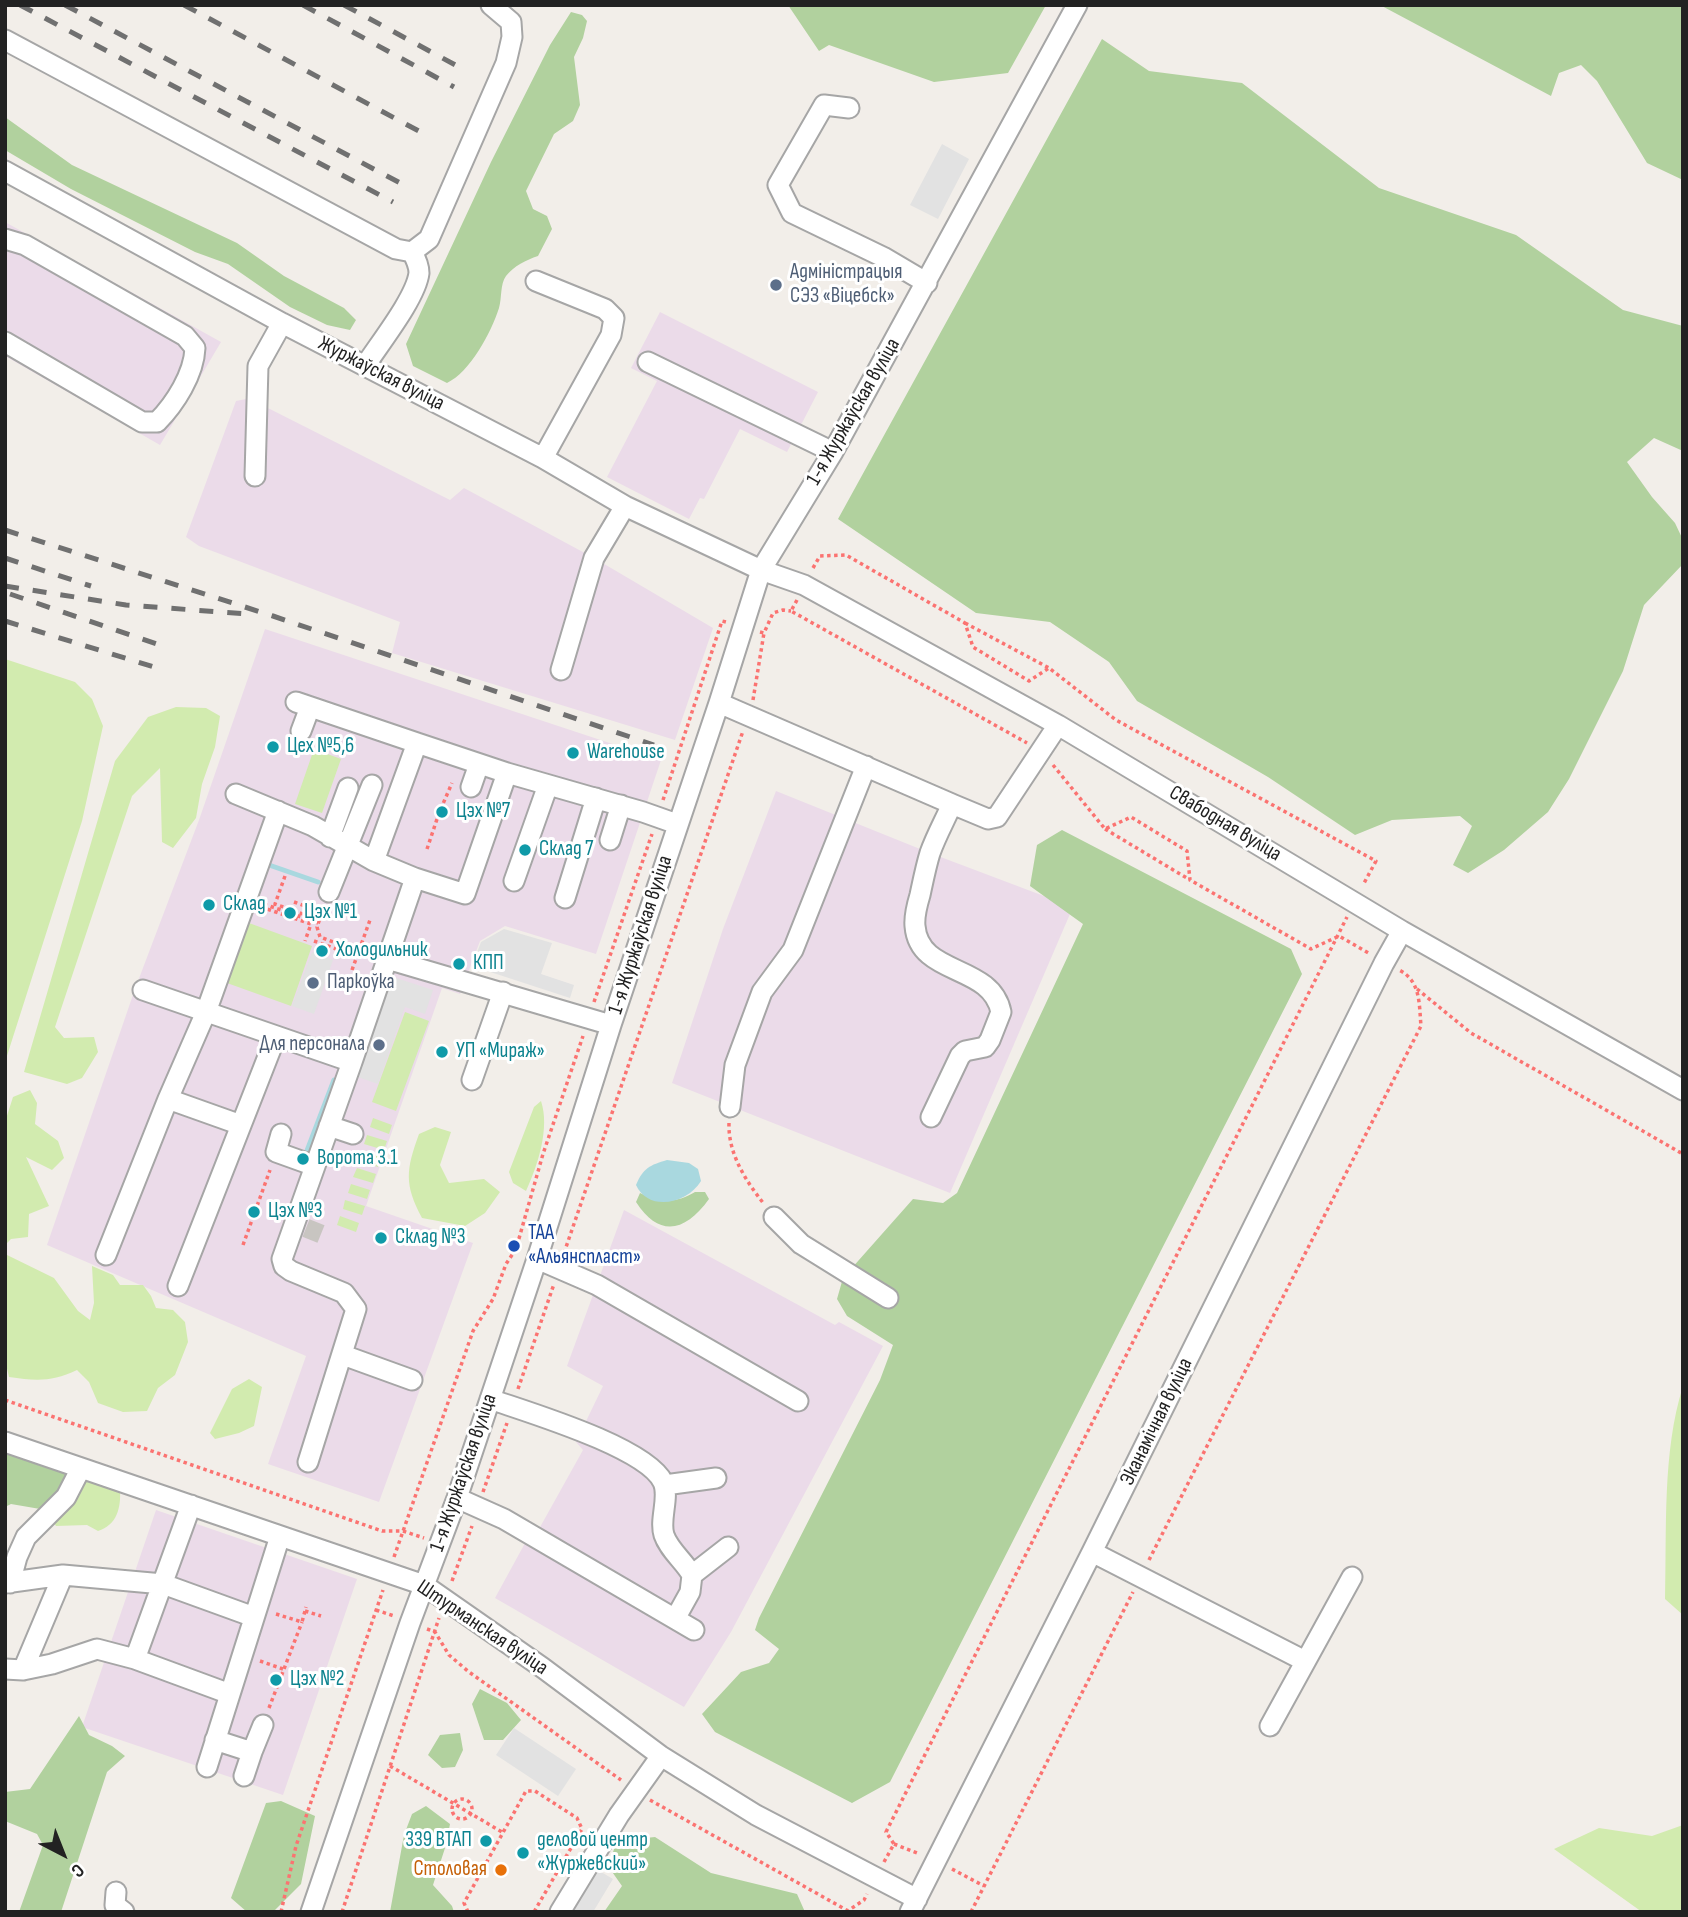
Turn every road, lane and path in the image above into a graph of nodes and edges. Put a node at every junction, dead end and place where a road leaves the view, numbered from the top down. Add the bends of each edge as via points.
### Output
1 (491, 5) edge
2 (1077, 5) edge
3 (5, 40) edge
4 (849, 108) dead end
5 (7, 178) edge
6 (5, 239) edge
7 (412, 252) junction
8 (536, 281) dead end
9 (927, 283) junction
10 (282, 323) junction
11 (5, 342) edge
12 (648, 362) dead end
13 (365, 366) junction
14 (833, 452) junction
15 (543, 458) junction
16 (255, 477) dead end
17 (625, 506) junction
18 (761, 570) junction
19 (804, 585) junction
20 (722, 621) dead end
21 (965, 623) junction
22 (1049, 668) junction
23 (561, 670) dead end
24 (719, 703) junction
25 (1058, 725) junction
26 (301, 731) dead end
27 (417, 743) junction
28 (1042, 751) junction
29 (471, 761) junction
30 (866, 766) junction
31 (507, 773) junction
32 (372, 785) dead end
33 (548, 785) junction
34 (471, 787) dead end
35 (348, 788) dead end
36 (236, 794) dead end
37 (596, 798) junction
38 (952, 804) junction
39 (621, 806) junction
40 (278, 811) junction
41 (657, 817) junction
42 (677, 824) junction
43 (1105, 829) junction
44 (610, 840) dead end
45 (338, 841) junction
46 (427, 849) dead end
47 (374, 861) junction
48 (285, 876) dead end
49 (415, 878) junction
50 (1190, 880) junction
51 (514, 881) dead end
52 (329, 892) dead end
53 (565, 898) dead end
54 (294, 902) dead end
55 (1354, 902) junction
56 (316, 910) dead end
57 (314, 918) dead end
58 (370, 920) dead end
59 (1402, 931) junction
60 (1339, 936) junction
61 (305, 941) dead end
62 (314, 941) dead end
63 (341, 945) junction
64 (378, 952) junction
65 (1384, 962) junction
66 (352, 970) dead end
67 (1418, 989) junction
68 (143, 990) dead end
69 (503, 992) junction
70 (206, 1012) junction
71 (589, 1018) junction
72 (611, 1025) junction
73 (276, 1036) junction
74 (352, 1062) junction
75 (472, 1080) dead end
76 (1683, 1090) edge
77 (168, 1099) junction
78 (730, 1107) joint
79 (931, 1117) dead end
80 (241, 1125) junction
81 (329, 1126) junction
82 (354, 1134) dead end
83 (279, 1143) joint
84 (1683, 1154) edge
85 (315, 1166) junction
86 (774, 1217) joint
87 (243, 1245) dead end
88 (106, 1255) dead end
89 (537, 1259) junction
90 (178, 1286) dead end
91 (888, 1298) dead end
92 (343, 1354) junction
93 (412, 1380) dead end
94 (490, 1399) junction
95 (5, 1400) edge
96 (798, 1401) dead end
97 (5, 1442) edge
98 (308, 1462) dead end
99 (81, 1468) junction
100 (716, 1478) dead end
101 (665, 1485) junction
102 (457, 1498) junction
103 (191, 1506) junction
104 (403, 1531) junction
105 (280, 1536) junction
106 (440, 1544) junction
107 (728, 1548) dead end
108 (462, 1551) dead end
109 (1092, 1552) junction
110 (389, 1573) junction
111 (63, 1575) junction
112 (692, 1575) junction
113 (1141, 1577) junction
114 (1352, 1577) dead end
115 (7, 1583) edge
116 (163, 1584) junction
117 (424, 1585) junction
118 (376, 1610) junction
119 (255, 1612) junction
120 (321, 1616) dead end
121 (675, 1619) junction
122 (302, 1622) junction
123 (410, 1623) junction
124 (694, 1630) dead end
125 (135, 1659) junction
126 (255, 1659) dead end
127 (1305, 1661) junction
128 (284, 1669) junction
129 (14, 1670) edge
130 (230, 1694) junction
131 (262, 1725) joint
132 (1270, 1726) dead end
133 (215, 1740) junction
134 (252, 1752) junction
135 (661, 1756) junction
136 (390, 1766) dead end
137 (207, 1767) dead end
138 (244, 1776) dead end
139 (636, 1791) junction
140 (453, 1803) junction
141 (471, 1814) junction
142 (502, 1832) junction
143 (876, 1876) junction
144 (116, 1892) dead end
145 (913, 1905) edge
146 (848, 1911) edge
147 (124, 1912) edge
148 (281, 1912) edge
149 (311, 1912) edge
150 (468, 1912) edge
151 (534, 1912) edge
152 (560, 1912) edge
153 (971, 1912) edge

1 - 7 street via 510,22 506,63 429,239
2 - 9 street, 1-я Журжаўская вуліца
3 - 7 street via 396,249
4 - 9 street via 824,105 778,185 792,213
5 - 10 street, Журжаўская вуліца
6 - 11 street via 25,245 185,336 195,348 195,360 170,408 157,422 142,422
7 - 13 street via 419,276
8 - 15 street via 605,309 614,318 611,335
9 - 14 street, 1-я Журжаўская вуліца
10 - 13 street, Журжаўская вуліца
10 - 16 street via 258,366
12 - 14 street
13 - 15 street, Журжаўская вуліца
14 - 18 street, 1-я Журжаўская вуліца
15 - 17 street, Журжаўская вуліца
17 - 18 street, Журжаўская вуліца
17 - 23 street via 594,558
18 - 19 street, Свабодная вуліца
18 - 24 street, 1-я Журжаўская вуліца
19 - 21 path via 820,556 846,555
19 - 25 street, Свабодная вуліца
19 - 28 path via 791,611
20 - 41 path
21 - 22 path
21 - 22 path via 973,647 1029,681
22 - 55 path via 1116,720 1376,862
24 - 30 street
24 - 42 street, 1-я Журжаўская вуліца
25 - 28 street
25 - 55 street, Свабодная вуліца
26 - 27 street via 303,704
27 - 29 street
27 - 47 street
28 - 38 street via 997,817
28 - 43 path
29 - 31 street
29 - 34 street
29 - 46 path via 439,813
30 - 38 street
30 - 78 street via 793,950 762,992 735,1065
31 - 33 street
31 - 49 street via 465,894
32 - 45 street
33 - 37 street
33 - 51 street
35 - 45 street
36 - 40 street
37 - 39 street
37 - 53 street
38 - 79 street via 930,853 915,914 918,940 938,961 989,987 1001,1012 985,1047 965,1051 955,1063
39 - 41 street
39 - 44 street
40 - 45 street
40 - 70 street
41 - 42 street
41 - 71 path
42 - 72 street, 1-я Журжаўская вуліца
43 - 50 path
43 - 50 path via 1130,817 1187,851
45 - 47 street
45 - 52 street
47 - 49 street
48 - 57 path via 275,904
49 - 64 street
50 - 60 path via 1311,949
54 - 56 path
55 - 59 street, Свабодная вуліца
55 - 60 path
58 - 64 path
59 - 65 street, Эканамічная вуліца
59 - 76 street, Свабодная вуліца
60 - 65 path
60 - 143 path via 886,1832 894,1844
61 - 63 path via 311,925 257,903 318,925 320,937
62 - 63 path
63 - 64 path
64 - 66 path
64 - 69 street
64 - 74 street
65 - 67 path via 1408,975
65 - 109 street, Эканамічная вуліца
67 - 84 path via 1471,1033
67 - 113 path via 1421,1026
68 - 70 street
69 - 71 street
69 - 75 street
70 - 73 street
70 - 77 street
71 - 72 street
71 - 104 path via 516,1249 494,1299 473,1331
72 - 89 street, 1-я Журжаўская вуліца
73 - 74 street
73 - 80 street
74 - 81 street
77 - 80 street
77 - 88 street
78 - 86 path via 734,1153 744,1176
80 - 90 street
81 - 82 street
81 - 85 street
83 - 85 street
83 - 87 path
85 - 92 street via 300,1226 282,1256 284,1266 344,1293 355,1306
86 - 91 street via 802,1244
89 - 94 street, 1-я Журжаўская вуліца
89 - 96 street via 597,1285
92 - 93 street
92 - 98 street
94 - 101 street via 594,1436 644,1464
94 - 102 street, 1-я Журжаўская вуліца
95 - 104 path via 382,1531
97 - 99 street, Штурманская вуліца
99 - 103 street, Штурманская вуліца
99 - 115 street via 66,1497 26,1537
100 - 101 street
101 - 112 street via 663,1533
102 - 106 street, 1-я Журжаўская вуліца
102 - 121 street via 504,1519
103 - 105 street, Штурманская вуліца
103 - 116 street
104 - 106 path
104 - 110 path
105 - 110 street, Штурманская вуліца
105 - 119 street
106 - 108 path
106 - 117 street, 1-я Журжаўская вуліца
107 - 112 street
109 - 113 street
109 - 145 street, Эканамічная вуліца
110 - 117 street, Штурманская вуліца
110 - 118 path
111 - 115 street
111 - 116 street
111 - 129 street
112 - 121 street via 690,1592
113 - 127 street
113 - 153 path
114 - 127 street
116 - 119 street
116 - 125 street
117 - 123 street, 1-я Журжаўская вуліца
117 - 135 street, Штурманская вуліца
118 - 123 path
118 - 148 path via 296,1846
119 - 122 path
119 - 130 street
120 - 122 path via 306,1609
121 - 124 street
122 - 128 path
123 - 139 path via 435,1632 449,1655 469,1672
123 - 149 street, 1-я Журжаўская вуліца
125 - 129 street via 97,1649 52,1664
125 - 130 street
126 - 128 path
127 - 132 street
128 - 131 path
130 - 133 street
131 - 134 street
133 - 134 street
133 - 137 street
134 - 138 street
135 - 139 street
135 - 143 street, Штурманская вуліца via 756,1815
136 - 140 path
139 - 146 path
139 - 152 street
140 - 141 path
140 - 141 path via 469,1801
140 - 141 path via 455,1816 464,1819
141 - 142 path
142 - 150 path via 464,1903
142 - 151 path via 526,1791 535,1791 577,1818 582,1829
143 - 145 street, Штурманская вуліца
143 - 146 path via 864,1900
144 - 147 street via 115,1905

